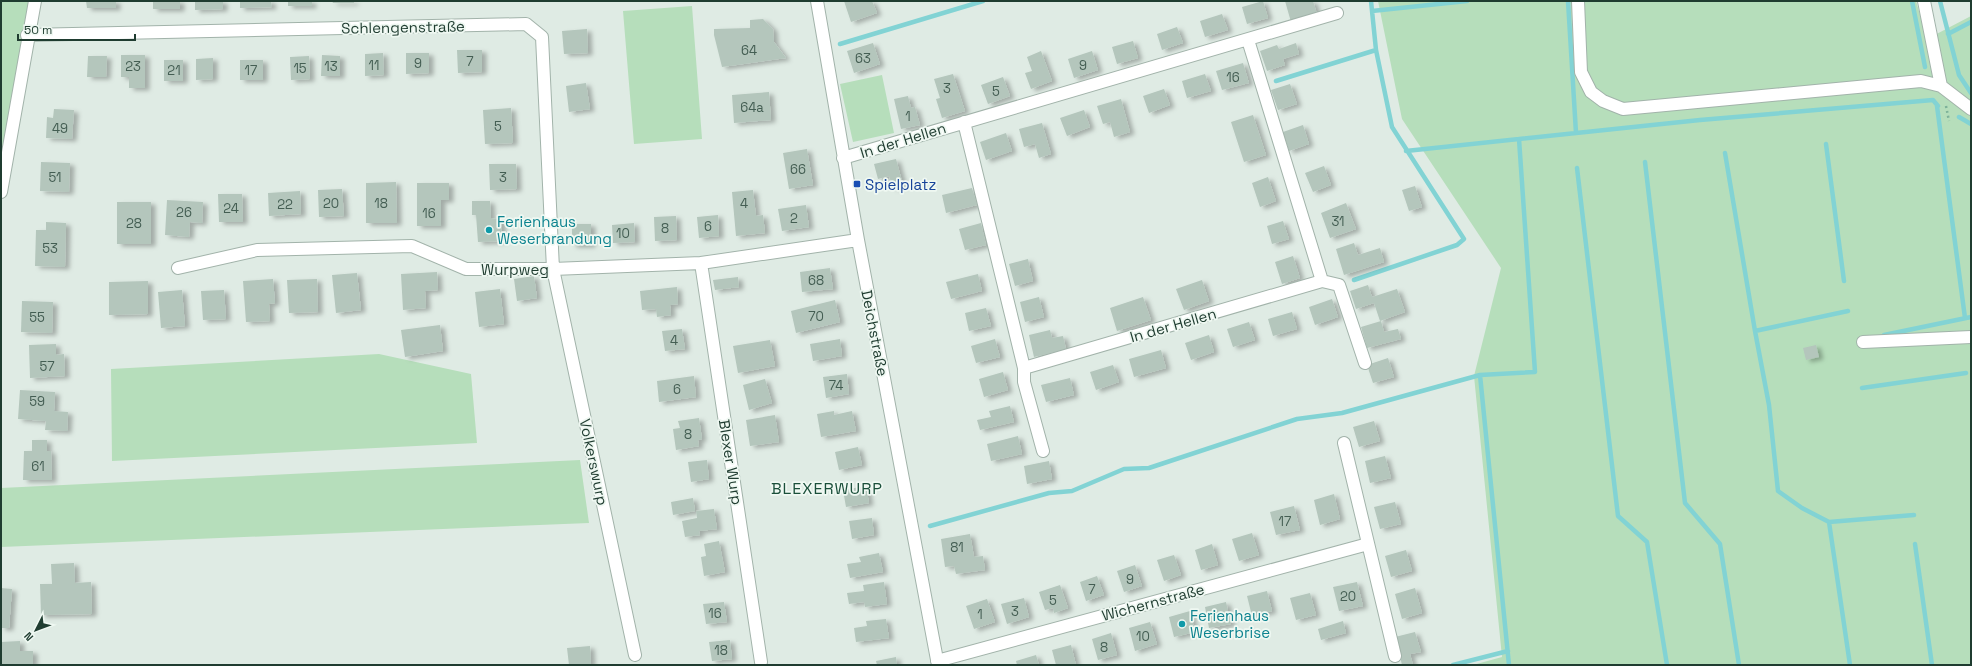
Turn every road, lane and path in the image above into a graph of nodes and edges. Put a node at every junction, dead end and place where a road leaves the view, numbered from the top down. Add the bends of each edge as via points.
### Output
1 (35, 1) edge
2 (817, 1) edge
3 (1578, 1) edge
4 (1924, 1) edge
5 (1337, 12) dead end
6 (27, 36) junction
7 (1248, 40) junction
8 (1941, 86) junction
9 (1971, 109) edge
10 (964, 122) junction
11 (843, 158) junction
12 (1, 192) edge
13 (858, 240) junction
14 (701, 263) junction
15 (178, 268) dead end
16 (553, 269) junction
17 (1322, 281) junction
18 (1971, 337) edge
19 (1863, 342) dead end
20 (1365, 363) dead end
21 (1024, 368) junction
22 (1344, 442) dead end
23 (1043, 451) dead end
24 (1368, 544) junction
25 (635, 655) dead end
26 (1395, 656) dead end
27 (761, 662) dead end
28 (938, 663) edge

1 - 6 street
2 - 11 street, Deichstraße
3 - 8 street via 1581,72 1591,92 1603,101 1623,109 1921,81
4 - 8 street
5 - 7 street, In der Hellen
6 - 12 street
6 - 16 street, Schlengenstraße via 526,24 542,37
7 - 10 street, In der Hellen
7 - 17 street
8 - 9 street
10 - 11 street, In der Hellen
10 - 21 street, In der Hellen
11 - 13 street, Deichstraße
13 - 14 street, Wurpweg
13 - 28 street, Deichstraße
14 - 16 street, Wurpweg
14 - 27 street, Blexer Wurp
15 - 16 street, Wurpweg via 257,250 412,246 466,269
16 - 25 street, Volkerswurp
17 - 20 street via 1339,285
17 - 21 street, In der Hellen
18 - 19 street
21 - 23 street, In der Hellen via 1024,382
22 - 24 street
24 - 26 street
24 - 28 street, Wichernstraße

